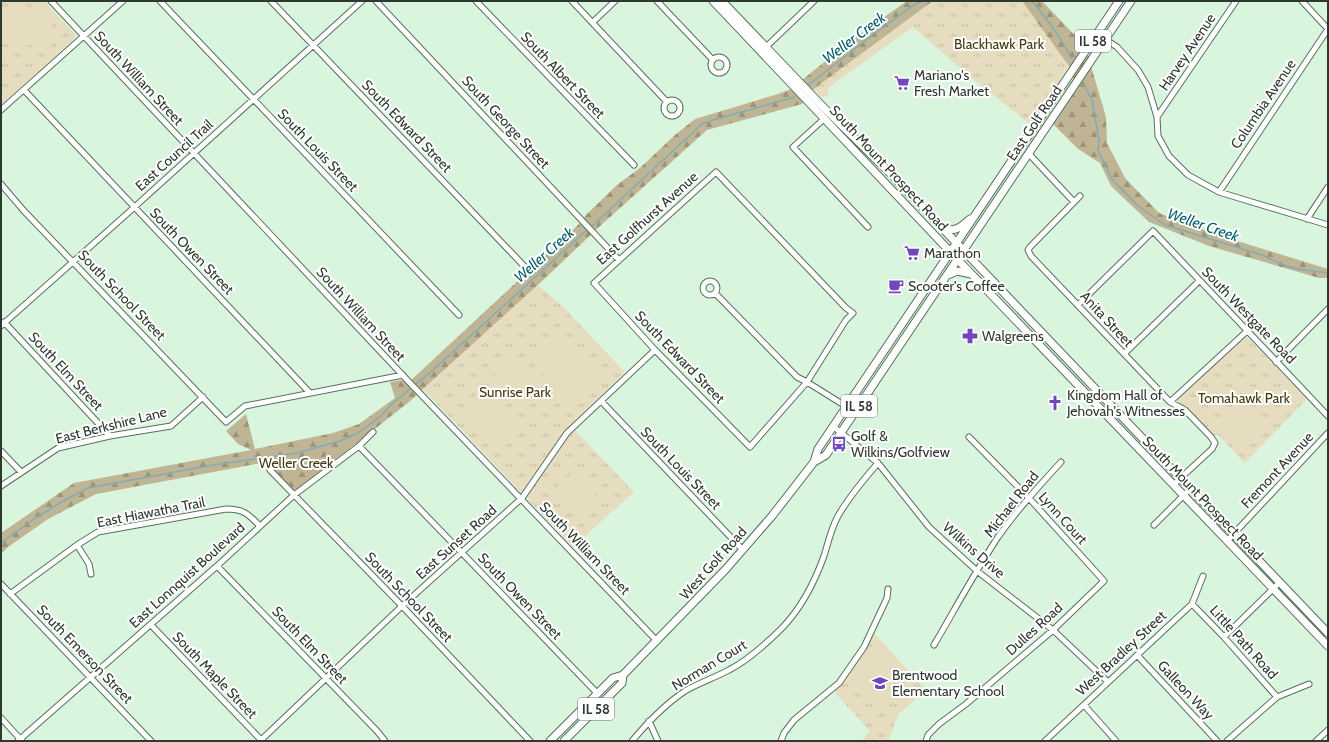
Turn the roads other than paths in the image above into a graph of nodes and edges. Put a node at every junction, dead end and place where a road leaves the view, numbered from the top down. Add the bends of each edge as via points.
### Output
1 (51, 1) edge
2 (123, 1) edge
3 (160, 1) edge
4 (271, 1) edge
5 (362, 1) edge
6 (376, 1) edge
7 (476, 1) edge
8 (572, 1) edge
9 (615, 1) edge
10 (657, 1) edge
11 (713, 1) edge
12 (722, 1) edge
13 (814, 1) edge
14 (1120, 1) edge
15 (1131, 1) edge
16 (1236, 1) edge
17 (1302, 1) edge
18 (593, 22) junction
19 (1328, 29) edge
20 (1097, 34) junction
21 (83, 36) junction
22 (1105, 39) junction
23 (314, 46) junction
24 (764, 50) junction
25 (713, 60) dead end
26 (24, 90) junction
27 (254, 99) junction
28 (667, 102) dead end
29 (1, 110) edge
30 (827, 116) junction
31 (1157, 117) junction
32 (194, 153) junction
33 (1029, 154) junction
34 (634, 165) dead end
35 (1, 184) edge
36 (1328, 186) edge
37 (1219, 192) junction
38 (1080, 196) dead end
39 (1074, 202) junction
40 (134, 208) junction
41 (980, 209) junction
42 (1307, 219) junction
43 (939, 225) junction
44 (1328, 225) edge
45 (868, 227) dead end
46 (971, 240) junction
47 (957, 243) junction
48 (964, 251) junction
49 (951, 252) junction
50 (619, 260) junction
51 (958, 260) junction
52 (74, 261) junction
53 (526, 268) dead end
54 (972, 274) junction
55 (947, 277) junction
56 (1199, 281) junction
57 (594, 283) joint
58 (995, 285) junction
59 (715, 293) dead end
60 (1078, 305) junction
61 (1328, 309) edge
62 (459, 315) dead end
63 (3, 324) edge
64 (1247, 331) junction
65 (656, 350) junction
66 (1124, 354) junction
67 (1276, 362) junction
68 (403, 375) junction
69 (807, 382) junction
70 (310, 393) junction
71 (203, 397) junction
72 (602, 402) junction
73 (1170, 402) junction
74 (847, 407) junction
75 (855, 412) junction
76 (1328, 416) edge
77 (834, 427) junction
78 (372, 432) dead end
79 (841, 432) junction
80 (1328, 433) edge
81 (110, 436) junction
82 (969, 437) dead end
83 (359, 446) junction
84 (1, 451) edge
85 (814, 462) junction
86 (1061, 462) dead end
87 (878, 463) junction
88 (270, 470) dead end
89 (21, 472) junction
90 (1181, 479) junction
91 (1174, 485) junction
92 (1, 486) edge
93 (1190, 489) junction
94 (294, 495) junction
95 (1184, 496) junction
96 (522, 498) junction
97 (1028, 498) junction
98 (1154, 525) dead end
99 (260, 526) junction
100 (1234, 534) junction
101 (1227, 541) junction
102 (77, 545) junction
103 (743, 550) junction
104 (462, 552) junction
105 (217, 566) junction
106 (977, 571) junction
107 (91, 574) dead end
108 (1203, 576) dead end
109 (1104, 581) joint
110 (1280, 582) junction
111 (1, 584) edge
112 (888, 589) dead end
113 (1272, 589) junction
114 (10, 594) junction
115 (1192, 604) junction
116 (402, 606) junction
117 (150, 625) junction
118 (1053, 630) junction
119 (1328, 632) edge
120 (1224, 637) junction
121 (657, 641) junction
122 (934, 645) dead end
123 (1328, 646) edge
124 (1137, 655) junction
125 (623, 675) junction
126 (90, 678) junction
127 (326, 679) junction
128 (1108, 682) junction
129 (1309, 684) dead end
130 (597, 693) junction
131 (1277, 697) junction
132 (1084, 705) junction
133 (1, 718) edge
134 (649, 721) junction
135 (1328, 730) edge
136 (20, 740) edge
137 (151, 741) edge
138 (261, 741) edge
139 (385, 741) edge
140 (530, 741) edge
141 (550, 741) edge
142 (564, 741) edge
143 (632, 741) edge
144 (658, 741) edge
145 (781, 741) edge
146 (926, 741) edge
147 (1045, 741) edge
148 (1116, 741) edge
149 (1217, 741) edge
150 (1227, 741) edge
151 (1316, 741) edge

1 - 21 street, South William Street
2 - 21 street
3 - 27 street, South Louis Street
4 - 23 street, South Edward Street
5 - 23 street, East Council Trail
6 - 50 street, South George Street
7 - 34 street, South Albert Street
8 - 18 street
9 - 18 street
10 - 25 street
11 - 24 main road, South Mount Prospect Road
12 - 24 main road, South Mount Prospect Road
13 - 24 street
14 - 20 main road, East Golf Road / IL 58
15 - 22 main road, East Golf Road / IL 58
16 - 31 street, Harvey Avenue
17 - 19 street
18 - 28 street
19 - 37 street, Columbia Avenue
20 - 22 street
20 - 41 main road, East Golf Road / IL 58
21 - 26 street
21 - 32 street, South William Street
22 - 31 street via 1117,47 1138,70 1148,87
22 - 33 main road, East Golf Road / IL 58
23 - 27 street, East Council Trail
23 - 53 street, South Edward Street
24 - 30 main road, South Mount Prospect Road
26 - 29 street
26 - 40 street, South Owen Street
27 - 32 street, East Council Trail
27 - 62 street, South Louis Street
30 - 43 main road, South Mount Prospect Road via 886,169
30 - 45 street via 794,148
30 - 49 main road, South Mount Prospect Road
31 - 37 street via 1158,136 1169,156 1188,175
32 - 40 street, East Council Trail
32 - 68 street, South William Street
33 - 39 street
33 - 46 main road, East Golf Road / IL 58
35 - 52 street, South School Street
36 - 42 street
37 - 42 street
38 - 39 street
39 - 60 street, Anita Street via 1028,250
40 - 52 street, East Council Trail
40 - 70 street, South Owen Street
41 - 43 main road via 959,229 952,230
41 - 47 main road, East Golf Road / IL 58
42 - 44 street
43 - 47 main road, South Mount Prospect Road
46 - 48 main road, East Golf Road / IL 58
46 - 58 main road via 972,251
47 - 48 main road, South Mount Prospect Road
47 - 49 main road, East Golf Road / IL 58
48 - 51 main road, East Golf Road / IL 58
48 - 58 main road, South Mount Prospect Road
49 - 51 main road, South Mount Prospect Road
49 - 74 main road, West Golf Road / IL 58
50 - 57 street, East Golfhurst Avenue
50 - 69 street, East Golfhurst Avenue via 716,172 853,313
51 - 54 main road, South Mount Prospect Road
51 - 55 main road, West Golf Road / IL 58
52 - 63 street, East Council Trail
52 - 71 street, South School Street
54 - 55 main road via 957,271
54 - 91 main road, South Mount Prospect Road
55 - 75 main road, West Golf Road / IL 58
56 - 60 street, South Westgate Road via 1153,231
56 - 64 street, South Westgate Road
56 - 66 street
57 - 65 street, South Edward Street
58 - 90 main road, South Mount Prospect Road
59 - 69 street via 797,377
60 - 66 street, Anita Street
61 - 67 street
63 - 81 street, South Elm Street
64 - 67 street, South Westgate Road
64 - 73 street
65 - 69 street, South Edward Street via 750,447
65 - 72 street, East Sunset Road
66 - 73 street, Anita Street
67 - 76 street, South Westgate Road
68 - 70 street
68 - 96 street, South William Street
69 - 74 street
70 - 71 street, South School Street via 245,406 226,422
71 - 81 street, East Berkshire Lane via 171,426
72 - 96 street, East Sunset Road via 567,433
72 - 103 street, South Louis Street
73 - 90 street, Anita Street via 1185,410 1215,443
74 - 75 street
74 - 77 main road, West Golf Road / IL 58
75 - 79 main road, West Golf Road / IL 58
77 - 79 street, Wilkins Drive
77 - 85 main road, West Golf Road / IL 58 via 818,449
78 - 83 street, East Lonnquist Boulevard
79 - 85 main road, West Golf Road / IL 58 via 826,455
79 - 87 street, Wilkins Drive
80 - 100 street, Fremont Avenue
81 - 89 street, East Berkshire Lane via 58,448
82 - 97 street, Lynn Court
83 - 94 street, East Lonnquist Boulevard
83 - 104 street, South Owen Street
84 - 89 street
85 - 103 main road, West Golf Road / IL 58
86 - 97 street, Michael Road
87 - 106 street, Wilkins Drive via 929,526
87 - 134 street, Norman Court via 838,516 814,579 784,626 760,648 729,670 685,692
88 - 94 street, South School Street
89 - 92 street, East Berkshire Lane
90 - 91 street
90 - 93 main road, South Mount Prospect Road
91 - 95 main road, South Mount Prospect Road
93 - 95 street
93 - 100 main road, South Mount Prospect Road
94 - 99 street, East Lonnquist Boulevard
94 - 116 street, South School Street
95 - 98 street
95 - 101 main road, South Mount Prospect Road
96 - 104 street, East Sunset Road
96 - 121 street, South William Street
97 - 106 street, Michael Road via 998,537
97 - 109 street, Lynn Court
99 - 102 street, East Hiawatha Trail via 246,512 226,509 98,532
99 - 105 street, East Lonnquist Boulevard
100 - 101 street, Fremont Avenue
100 - 110 main road, South Mount Prospect Road
101 - 113 main road, South Mount Prospect Road
102 - 107 street
102 - 114 street, East Hiawatha Trail
103 - 121 main road, West Golf Road / IL 58
104 - 116 street, East Sunset Road
104 - 130 street, South Owen Street
105 - 117 street, East Lonnquist Boulevard
105 - 127 street, South Elm Street
106 - 118 street, Wilkins Drive
106 - 122 street, Michael Road
108 - 115 street, West Bradley Street
109 - 118 street, Dulles Road
110 - 113 street
110 - 119 main road, South Mount Prospect Road
111 - 114 street, South Emerson Street
112 - 145 street via 887,598 864,647 839,683 794,720
113 - 120 street
113 - 123 main road, South Mount Prospect Road
114 - 126 street, South Emerson Street
115 - 120 street, Little Path Road
115 - 124 street, West Bradley Street
116 - 127 street, East Sunset Road
116 - 140 street, South School Street
117 - 126 street, East Lonnquist Boulevard
117 - 138 street, South Maple Street
118 - 128 street, Wilkins Drive
118 - 146 street, Dulles Road via 939,724 928,735
120 - 131 street, Little Path Road
121 - 125 main road, West Golf Road / IL 58
124 - 128 street, West Bradley Street
124 - 149 street, Galleon Way
125 - 130 main road, West Golf Road / IL 58 via 613,678
125 - 142 main road, West Golf Road / IL 58 via 622,683
126 - 136 street, East Lonnquist Boulevard
126 - 137 street, South Emerson Street
127 - 138 street, East Sunset Road
127 - 139 street, South Elm Street
128 - 132 street, West Bradley Street
129 - 131 street
130 - 141 main road, West Golf Road / IL 58
131 - 150 street
132 - 147 street, West Bradley Street
132 - 148 street
133 - 136 street
134 - 143 street, Norman Court
134 - 144 street
135 - 151 street

